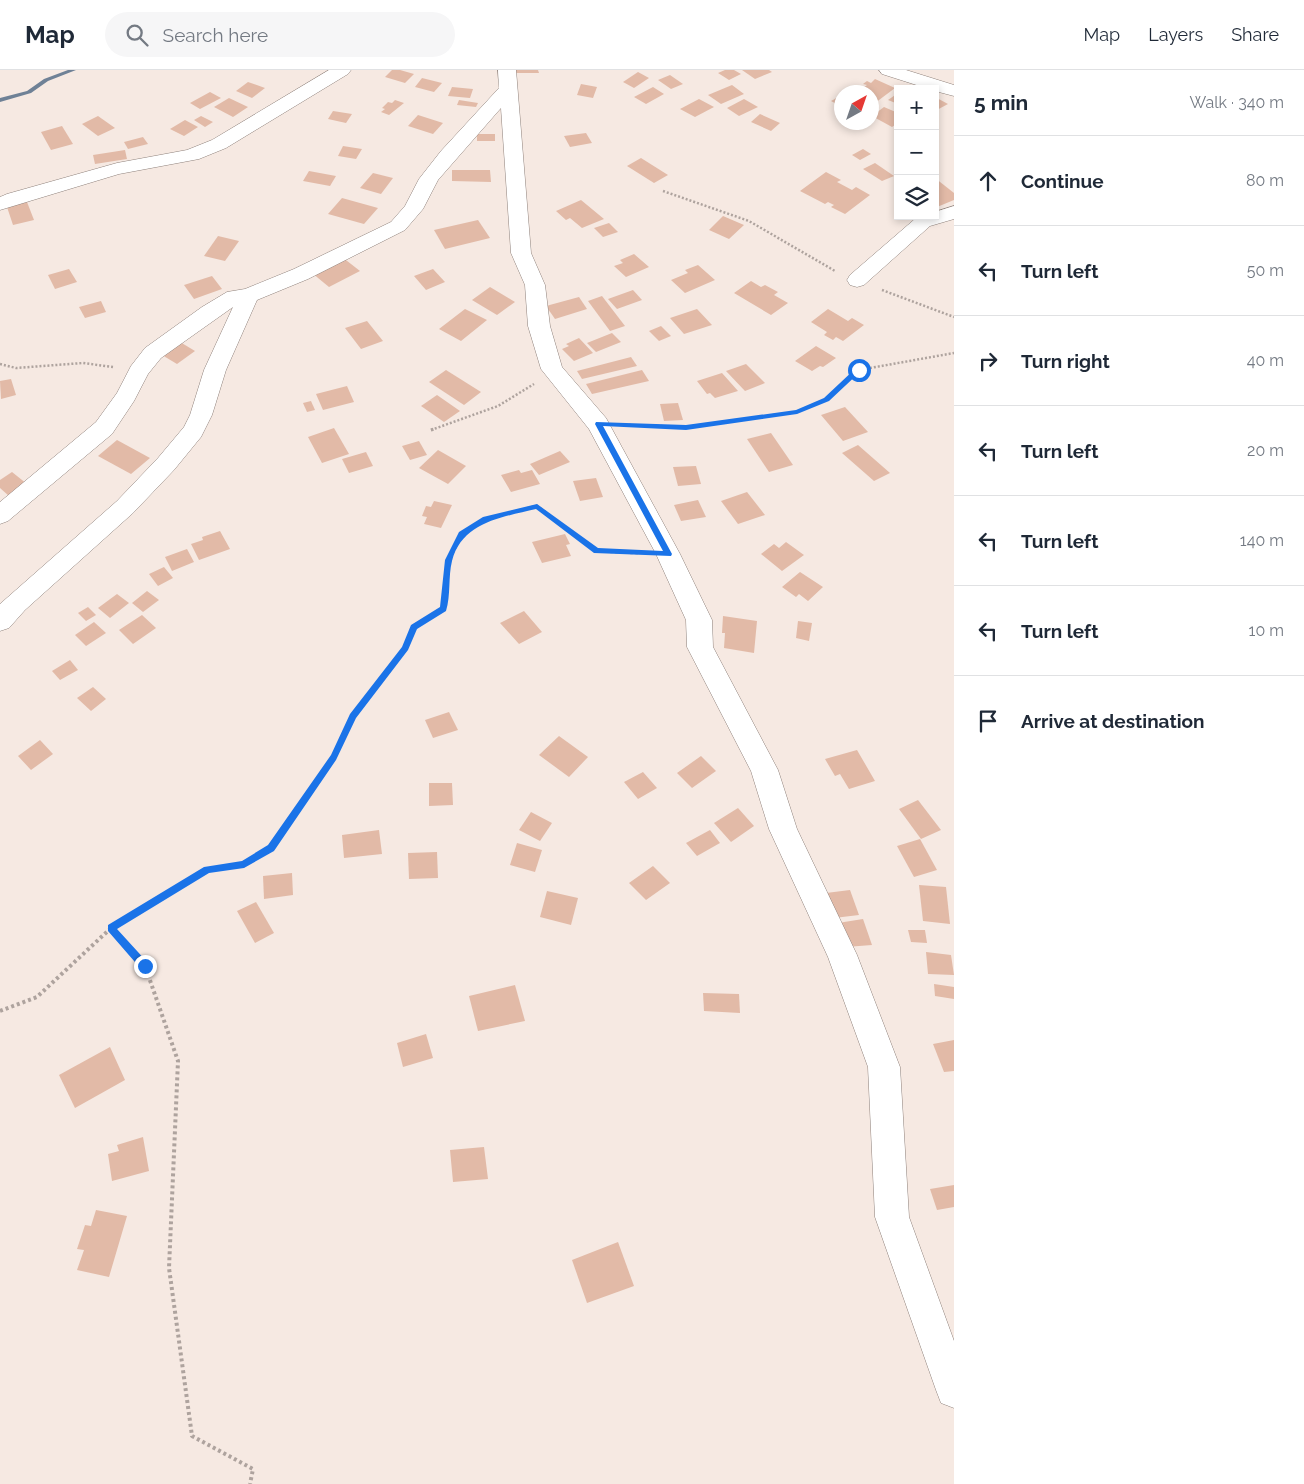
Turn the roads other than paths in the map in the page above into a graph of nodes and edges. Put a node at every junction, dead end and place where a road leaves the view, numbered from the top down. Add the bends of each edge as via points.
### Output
1 (342, 70) edge
2 (888, 70) edge
3 (507, 80) edge
4 (954, 91) edge
5 (0, 204) edge
6 (954, 212) edge
7 (856, 280) road end
8 (248, 296) junction
9 (0, 515) edge
10 (0, 621) edge
11 (954, 1390) edge

1 - 5 street via 219,144 192,155 117,169
2 - 4 street
3 - 8 street via 429,179 413,209 398,226
3 - 11 street via 520,253 535,285 539,326 552,369 598,424 668,554 699,620 700,647 764,770 783,829 842,955 884,1067 892,1217
6 - 7 street via 922,222
8 - 9 street via 234,297 153,353 104,428
8 - 10 street via 215,370 193,431 125,507 16,603

